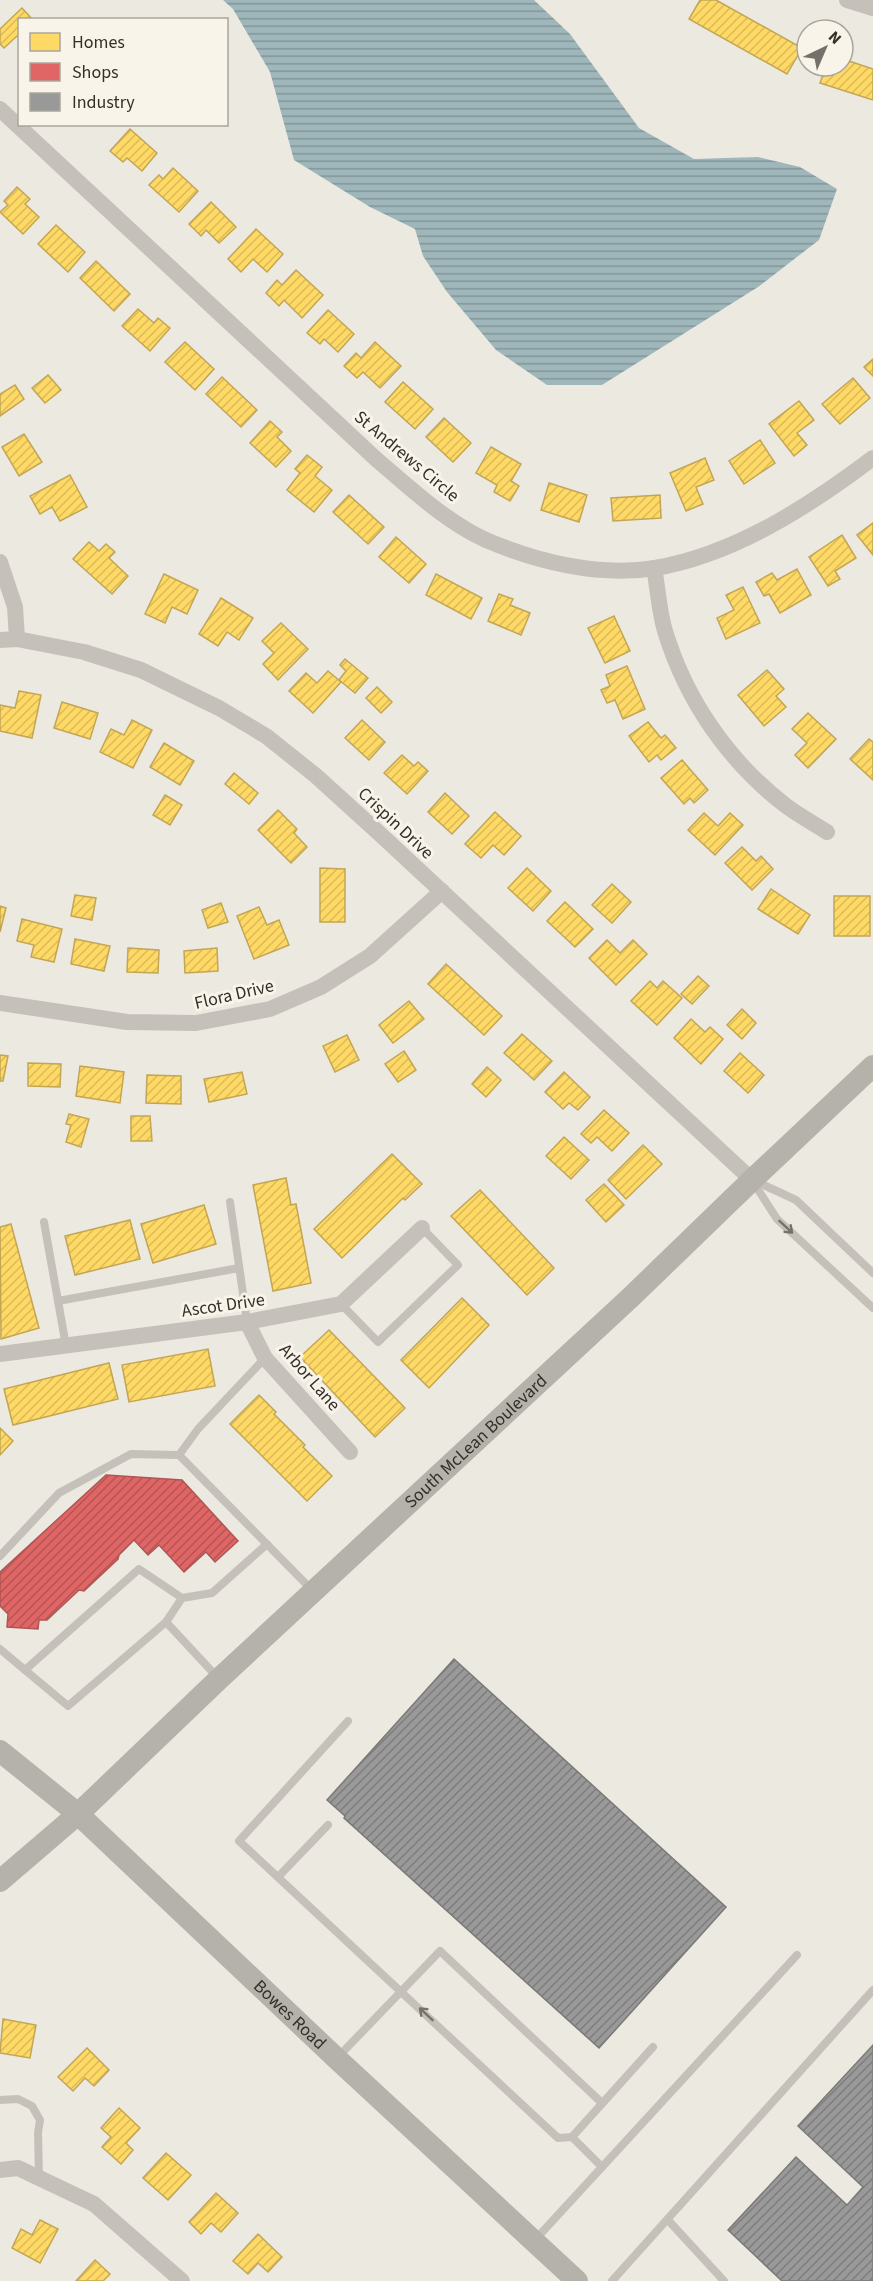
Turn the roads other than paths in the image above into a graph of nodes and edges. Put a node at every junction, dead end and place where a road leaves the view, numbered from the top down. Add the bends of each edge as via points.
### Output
1 (847, 0) edge
2 (873, 8) edge
3 (0, 109) edge
4 (18, 126) edge
5 (18, 126) edge
6 (873, 458) edge
7 (0, 562) edge
8 (654, 568) junction
9 (17, 639) junction
10 (0, 640) edge
11 (827, 832) dead end
12 (442, 891) junction
13 (0, 1003) edge
14 (873, 1066) edge
15 (752, 1179) junction
16 (230, 1202) dead end
17 (44, 1222) dead end
18 (422, 1228) joint
19 (239, 1269) junction
20 (873, 1273) edge
21 (58, 1301) junction
22 (341, 1304) junction
23 (873, 1308) edge
24 (247, 1322) junction
25 (66, 1346) junction
26 (0, 1354) edge
27 (265, 1358) junction
28 (350, 1452) dead end
29 (179, 1455) junction
30 (267, 1544) junction
31 (0, 1556) edge
32 (314, 1591) junction
33 (182, 1598) junction
34 (166, 1622) junction
35 (0, 1649) edge
36 (25, 1670) junction
37 (219, 1679) junction
38 (348, 1721) dead end
39 (0, 1751) edge
40 (78, 1814) junction
41 (328, 1825) dead end
42 (278, 1877) junction
43 (0, 1881) edge
44 (797, 1954) dead end
45 (873, 1990) edge
46 (400, 1992) junction
47 (653, 2047) dead end
48 (336, 2058) junction
49 (0, 2100) edge
50 (602, 2103) junction
51 (572, 2137) junction
52 (603, 2168) junction
53 (0, 2170) edge
54 (39, 2178) junction
55 (668, 2220) junction
56 (534, 2242) junction
57 (182, 2281) edge
58 (577, 2281) edge
59 (612, 2281) edge
60 (724, 2281) edge

1 - 2 street
3 - 5 street, St Andrews Circle
4 - 8 street, St Andrews Circle via 376,459 437,510 485,539 540,559 584,568
6 - 8 street, St Andrews Circle via 790,515 728,546
7 - 9 street via 15,607
8 - 11 street via 664,629 692,697 708,724 754,778 786,806
9 - 10 street, Crispin Drive
9 - 12 street, Crispin Drive via 84,652 141,670 219,708 266,736 315,775
12 - 13 street, Flora Drive via 370,956 321,987 270,1009 196,1023 127,1022
12 - 15 street, Crispin Drive
14 - 15 main road, South McLean Boulevard
15 - 20 lane, Crispin Drive via 796,1200
15 -> 23 lane, Crispin Drive via 777,1219
15 - 32 main road, South McLean Boulevard via 631,1297
16 - 19 lane
17 - 21 lane
18 - 22 street
18 - 22 lane via 458,1265 378,1342
19 - 21 lane
19 - 24 lane
21 - 25 lane
22 - 24 street, Ascot Drive
24 - 25 street, Ascot Drive
24 - 27 street, Arbor Lane
25 - 26 street, Ascot Drive
27 - 28 street, Arbor Lane
27 - 29 lane via 198,1429
29 - 30 lane
29 - 31 lane via 131,1454 59,1493
30 - 32 lane
30 - 33 lane via 212,1593
32 - 37 main road, South McLean Boulevard
33 - 34 lane
33 - 36 lane via 139,1569
34 - 36 lane via 68,1706
34 - 37 lane
35 - 36 lane
37 - 40 main road, South McLean Boulevard
38 - 42 lane via 239,1841
39 - 40 main road, Bowes Road
40 - 43 main road, South McLean Boulevard
40 - 48 main road, Bowes Road
41 - 42 lane
42 - 46 lane
44 - 52 lane
45 - 55 lane
46 - 48 lane
46 - 50 lane via 440,1951
51 -> 46 lane via 558,2138
47 - 50 lane
48 - 56 main road, Bowes Road
49 - 54 lane via 18,2099 32,2106 40,2120
50 - 51 lane
51 - 52 lane
52 - 56 lane
53 - 54 street via 18,2168
54 - 57 street via 94,2204
55 - 59 lane
55 - 60 lane
56 - 58 main road, Bowes Road

